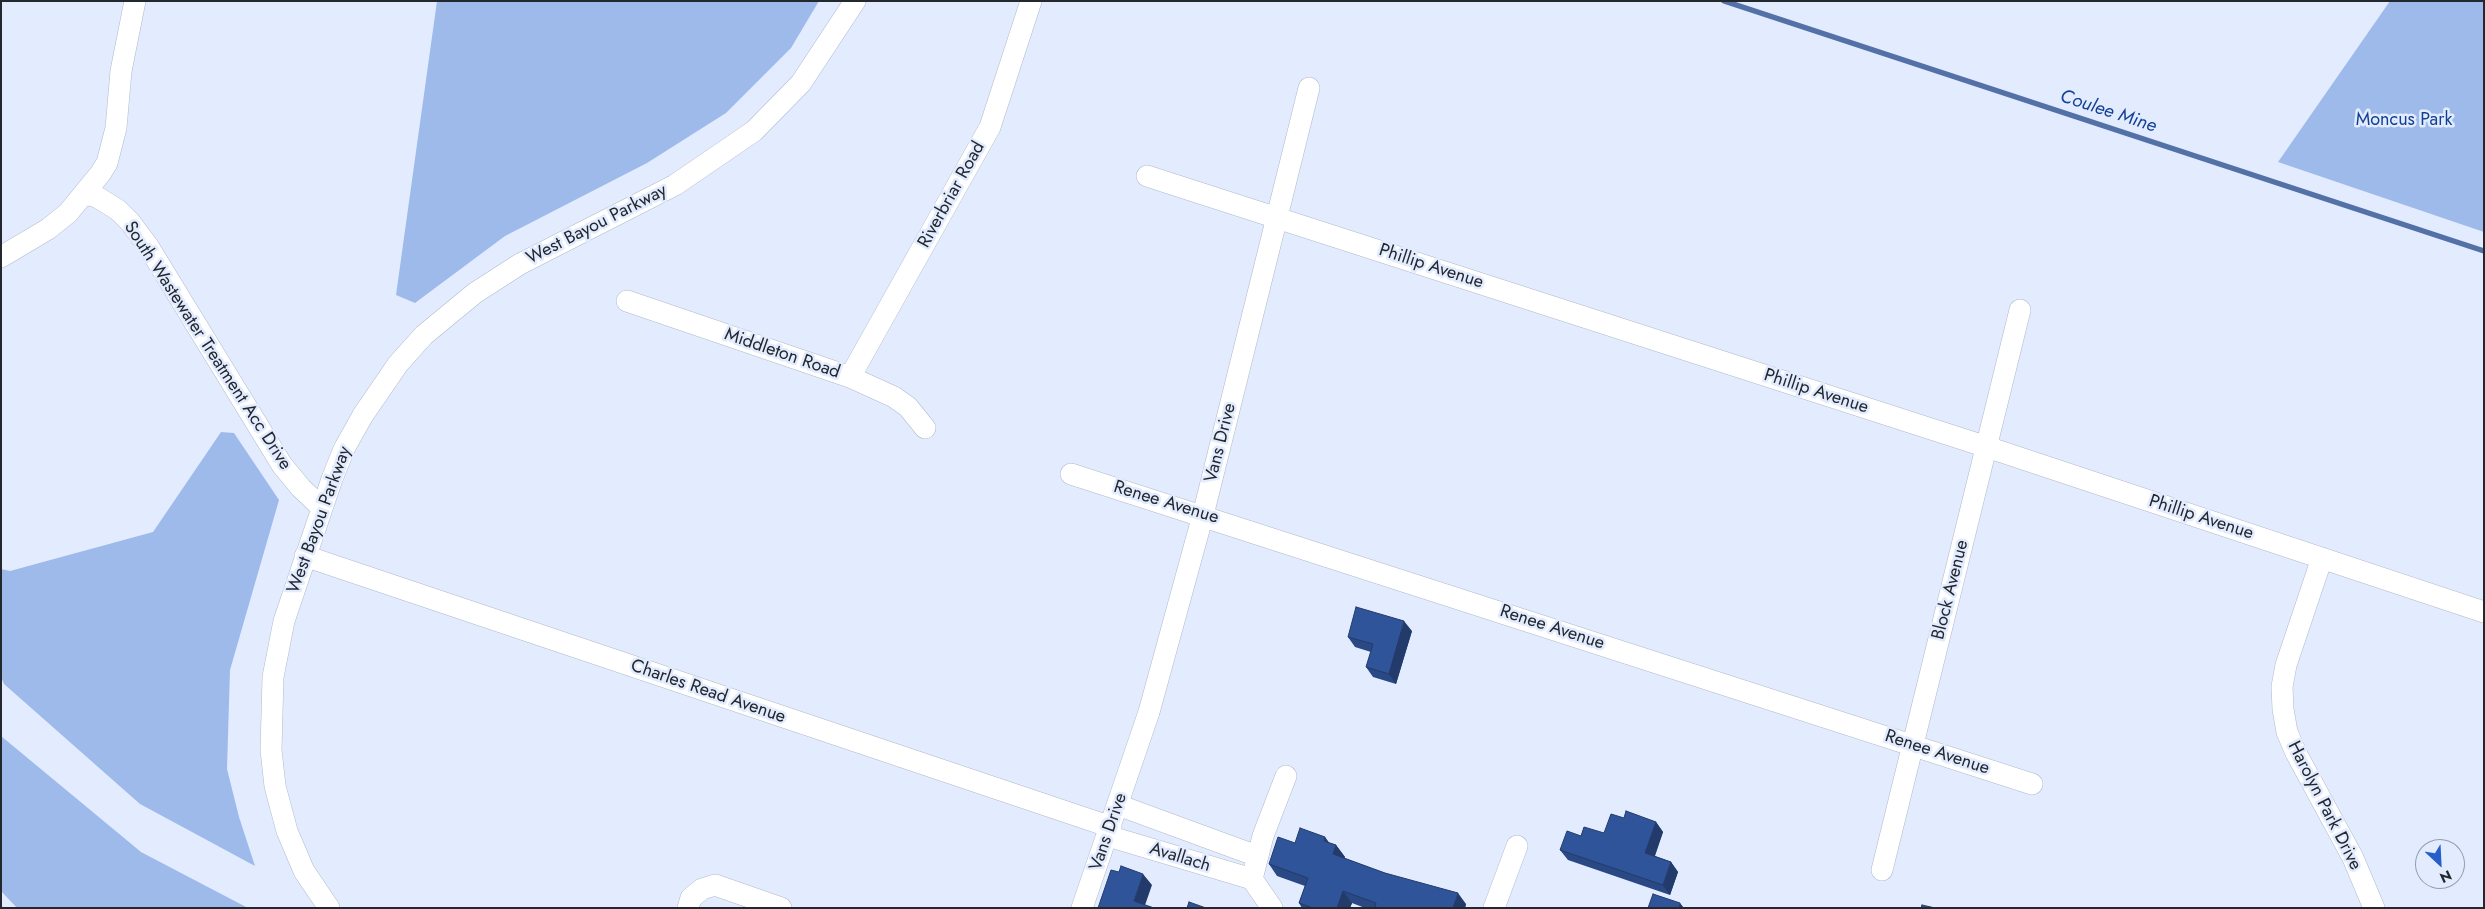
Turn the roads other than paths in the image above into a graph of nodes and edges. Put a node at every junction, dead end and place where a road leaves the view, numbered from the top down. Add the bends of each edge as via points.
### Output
1 (135, 1) edge
2 (855, 1) edge
3 (1031, 1) edge
4 (1309, 88) dead end
5 (1147, 176) dead end
6 (85, 194) junction
7 (1276, 216) junction
8 (1, 257) edge
9 (627, 301) dead end
10 (2020, 310) dead end
11 (850, 378) junction
12 (925, 428) dead end
13 (1987, 448) junction
14 (1071, 474) dead end
15 (322, 508) junction
16 (1203, 515) junction
17 (305, 556) junction
18 (2322, 558) junction
19 (2484, 612) edge
20 (1913, 746) junction
21 (1286, 776) dead end
22 (2032, 784) dead end
23 (1118, 805) junction
24 (1110, 832) junction
25 (1517, 846) dead end
26 (1257, 856) junction
27 (1882, 870) dead end
28 (1252, 880) junction
29 (329, 908) edge
30 (688, 908) edge
31 (781, 908) edge
32 (1082, 908) edge
33 (1272, 908) edge
34 (1494, 908) edge
35 (2374, 908) edge

1 - 6 street via 121,71 112,150
2 - 15 street, West Bayou Parkway via 801,83 754,131 675,185 520,264 475,293 424,334 393,371 363,415 344,449
3 - 11 street, Riverbriar Road via 990,127
4 - 7 street, Vans Drive
5 - 7 street, Phillip Avenue
6 - 8 street via 48,229
6 - 15 street, South Wastewater Treatment Acc Drive via 97,197 118,210 130,222 148,246 282,465
7 - 13 street, Phillip Avenue
7 - 16 street, Vans Drive
9 - 11 street, Middleton Road
10 - 13 street, Block Avenue
11 - 12 street, Middleton Road via 894,397 908,407
13 - 18 street, Phillip Avenue
13 - 20 street, Block Avenue
14 - 16 street, Renee Avenue
15 - 17 street, West Bayou Parkway
16 - 20 street, Renee Avenue
16 - 23 street, Vans Drive via 1149,712
17 - 24 street, Charles Read Avenue
17 - 29 street, West Bayou Parkway via 284,621 273,676 271,750 275,786 287,831 304,871
18 - 19 street, Phillip Avenue
18 - 35 street, Harolyn Park Drive via 2286,666 2282,687 2283,709 2287,732 2296,753 2345,842
20 - 22 street, Renee Avenue
20 - 27 street, Block Avenue
21 - 26 street
23 - 24 street, Vans Drive
23 - 26 street, Avallach
24 - 28 street, Avallach
24 - 32 street, Vans Drive
25 - 34 street
26 - 28 street
28 - 33 street
30 - 31 street via 691,898 702,889 715,885

